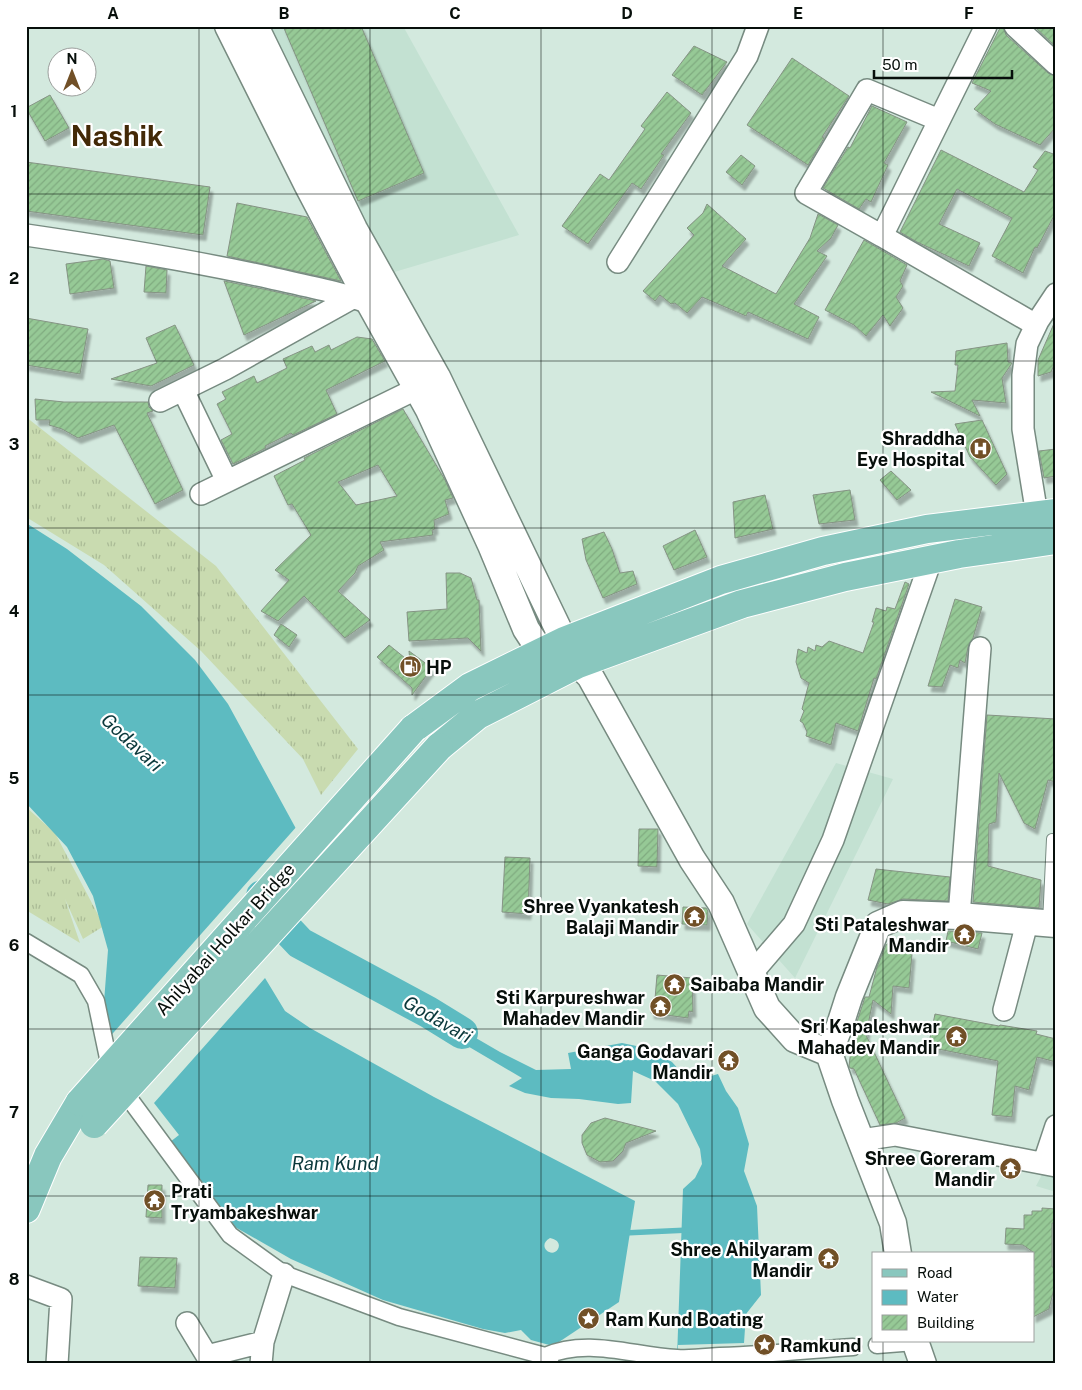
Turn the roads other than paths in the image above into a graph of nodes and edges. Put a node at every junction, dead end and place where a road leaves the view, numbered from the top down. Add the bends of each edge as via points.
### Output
1 (228, 26) edge
2 (254, 26) edge
3 (758, 26) edge
4 (986, 26) edge
5 (1014, 26) edge
6 (1056, 64) edge
7 (939, 120) junction
8 (26, 235) edge
9 (882, 236) junction
10 (618, 262) dead end
11 (1056, 294) edge
12 (362, 300) junction
13 (403, 315) junction
14 (1036, 325) junction
15 (418, 388) junction
16 (183, 390) junction
17 (160, 401) dead end
18 (227, 481) junction
19 (201, 494) dead end
20 (1046, 514) edge
21 (1056, 540) edge
22 (931, 560) junction
23 (553, 646) junction
24 (980, 648) dead end
25 (578, 664) junction
26 (1052, 839) dead end
27 (959, 916) junction
28 (1044, 924) edge
29 (26, 942) edge
30 (752, 973) junction
31 (1004, 1010) dead end
32 (828, 1052) junction
33 (87, 1113) junction
34 (1056, 1126) edge
35 (861, 1140) junction
36 (1050, 1164) edge
37 (26, 1209) edge
38 (898, 1252) edge
39 (284, 1274) junction
40 (26, 1286) edge
41 (187, 1323) dead end
42 (263, 1342) junction
43 (915, 1342) edge
44 (877, 1345) dead end
45 (854, 1347) dead end
46 (548, 1360) edge
47 (57, 1364) edge
48 (261, 1364) edge
49 (923, 1364) edge

1 - 12 street
2 - 13 street via 354,229
3 - 10 street via 747,56
4 - 7 street
5 - 6 street
7 - 9 street
7 - 9 street via 867,90 806,193
8 - 12 street via 224,268
9 - 14 street
11 - 14 street
12 - 13 street
12 - 15 street
12 - 16 street
13 - 23 street via 437,377
14 - 20 street via 1026,344 1023,429
15 - 18 street
15 - 23 street via 526,629
16 - 17 street
16 - 18 street
18 - 19 street
20 - 23 main road, Ahilyabai Holkar Bridge via 927,530 823,551 721,580
21 - 22 main road, Ahilyabai Holkar Bridge
22 - 25 main road, Ahilyabai Holkar Bridge via 846,577 742,604
22 - 30 street via 833,840 794,924
23 - 25 street
23 - 33 main road, Ahilyabai Holkar Bridge, bridge via 470,687 413,729
24 - 27 street
25 - 30 street via 590,676 692,858 721,903
25 - 33 main road, Ahilyabai Holkar Bridge, bridge via 478,715 439,747
26 - 28 lane
27 - 28 street
27 - 32 street via 903,914 878,925
28 - 31 street
29 - 39 street via 81,974 96,1001 108,1058 131,1101 230,1235
30 - 32 street via 767,1008 795,1039
32 - 35 street
33 - 37 main road via 48,1156
34 - 36 street
35 - 36 street via 895,1135
35 - 38 street via 893,1223
39 - 42 street
39 - 46 street via 399,1317
40 - 47 street via 61,1299
41 - 42 street via 207,1356
42 - 48 street
43 - 44 street
43 - 49 street
45 - 46 street via 677,1358 589,1348 556,1351

